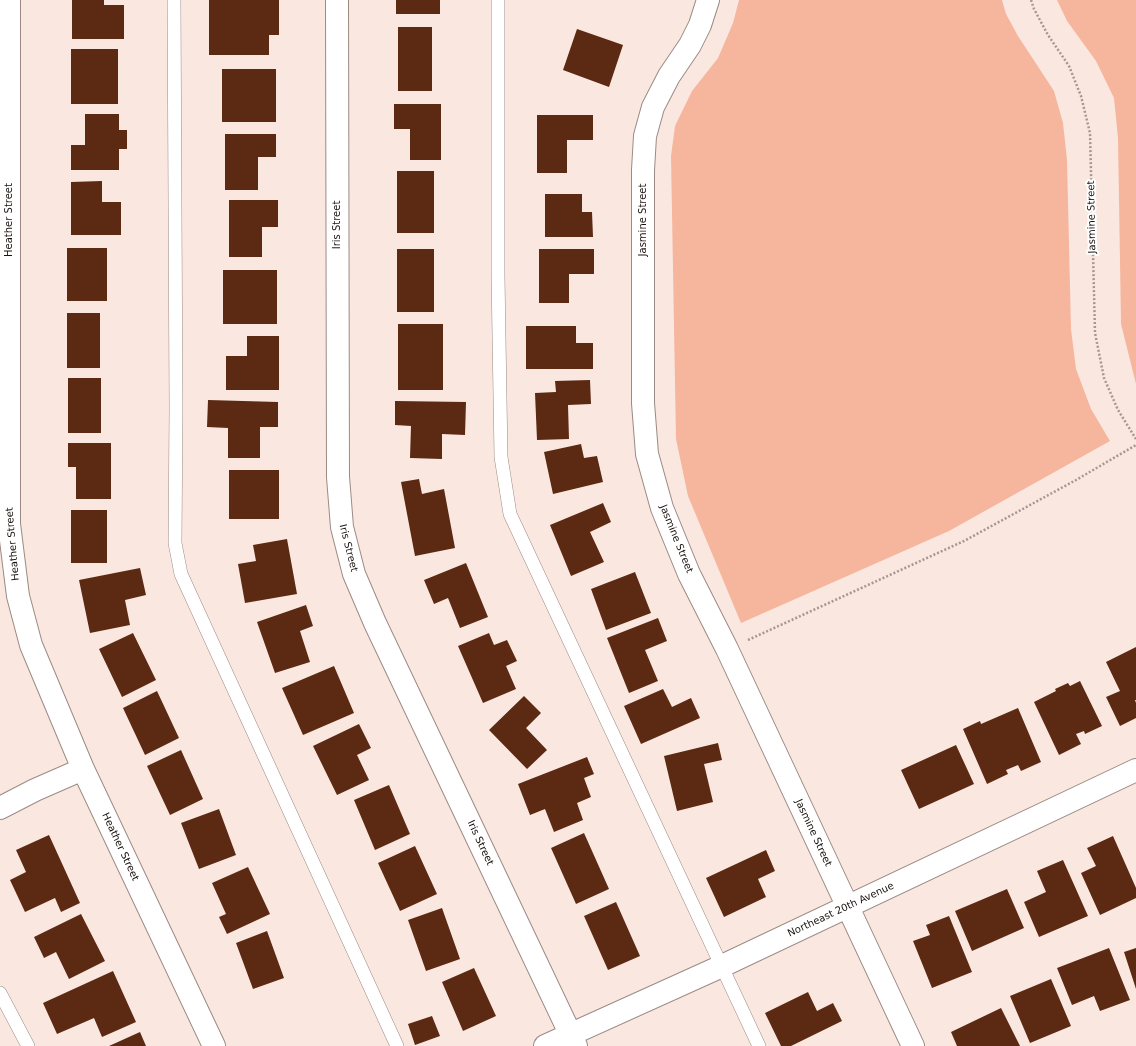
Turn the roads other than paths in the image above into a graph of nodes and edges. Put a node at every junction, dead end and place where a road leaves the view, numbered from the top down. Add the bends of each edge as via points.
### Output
1 (9, 0) edge
2 (174, 0) edge
3 (337, 0) edge
4 (498, 0) edge
5 (708, 0) edge
6 (83, 769) junction
7 (1136, 770) edge
8 (0, 808) edge
9 (847, 907) junction
10 (722, 966) junction
11 (0, 993) edge
12 (573, 1040) edge
13 (28, 1046) edge
14 (214, 1046) edge
15 (397, 1046) edge
16 (545, 1046) edge
17 (759, 1046) edge
18 (913, 1046) edge

1 - 6 street, Heather Street via 9,524 18,596 31,645
2 - 15 lane via 175,543 181,574
3 - 12 street, Iris Street via 338,477 342,527 354,574 375,623
4 - 10 lane via 501,457 510,514
5 - 9 street, Jasmine Street via 700,26 653,107 645,136 642,403 647,454 662,508 690,574
6 - 8 street
6 - 14 street, Heather Street
7 - 9 street, Northeast 20th Avenue
9 - 10 street, Northeast 20th Avenue
9 - 18 street, Jasmine Street
10 - 12 street, Northeast 20th Avenue
10 - 17 lane
11 - 13 lane
12 - 16 street, Northeast 20th Avenue

